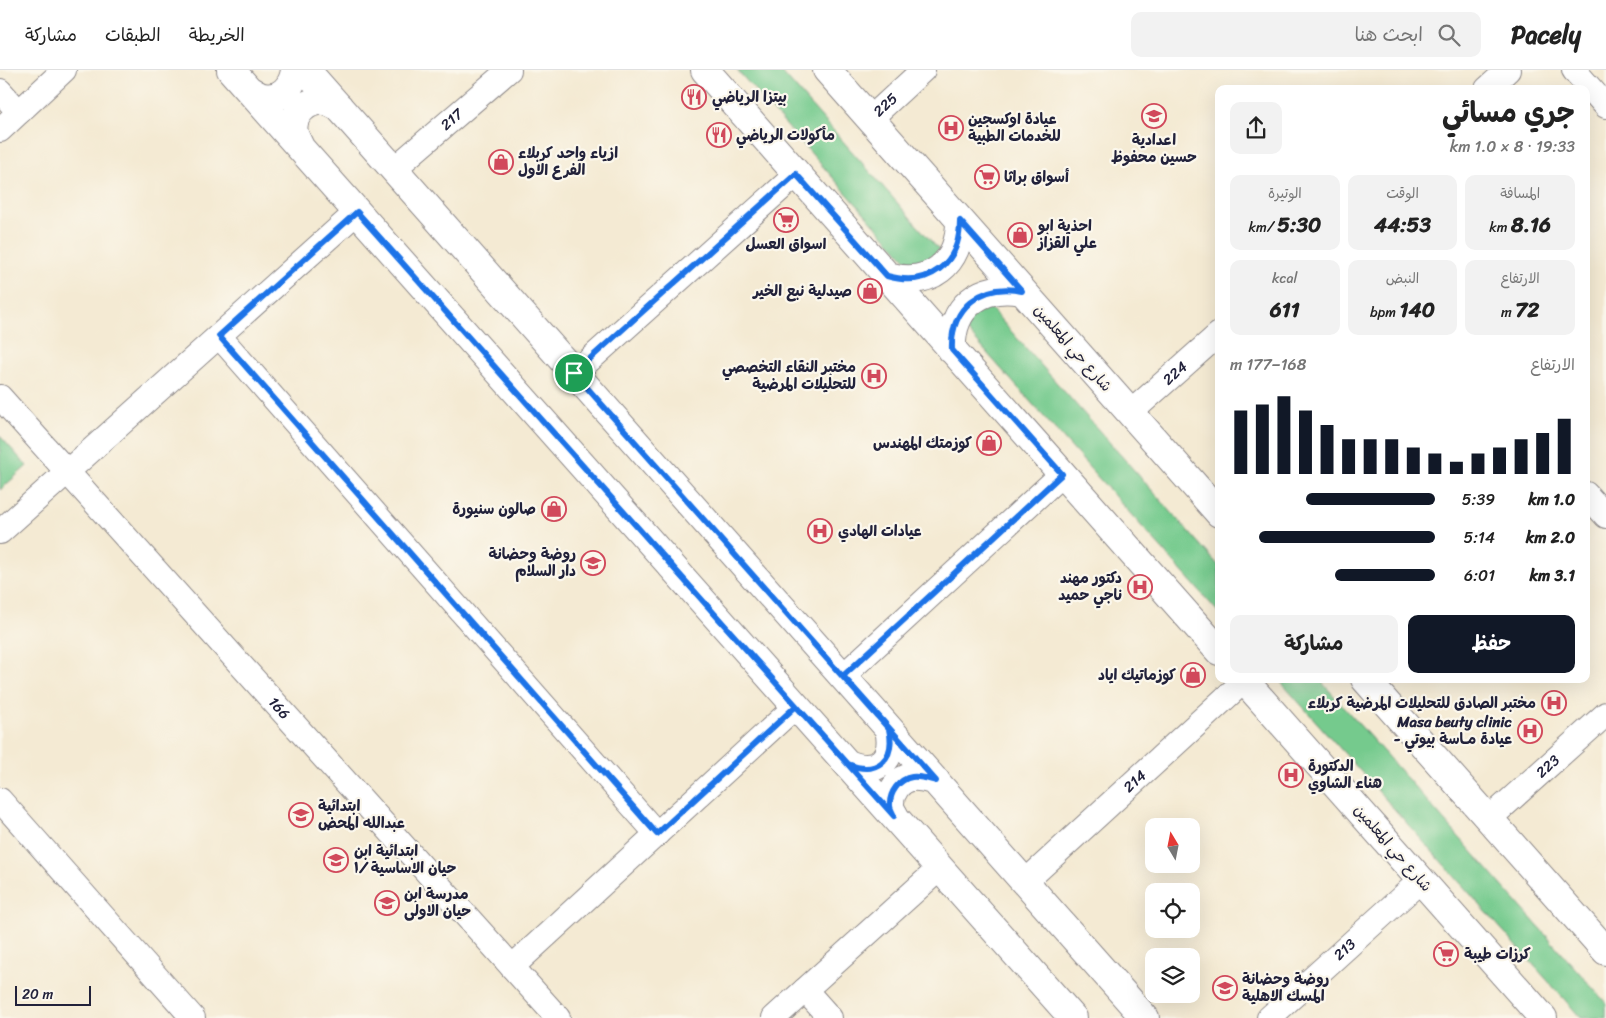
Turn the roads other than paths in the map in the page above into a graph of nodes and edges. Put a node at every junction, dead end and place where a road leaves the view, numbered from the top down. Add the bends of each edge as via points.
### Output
1 (64, 70) edge
2 (231, 70) edge
3 (295, 70) edge
4 (306, 70) edge
5 (509, 70) edge
6 (704, 70) edge
7 (827, 70) edge
8 (923, 70) edge
9 (1508, 70) edge
10 (1574, 70) edge
11 (1491, 85) edge
12 (1587, 85) edge
13 (1590, 88) edge
14 (249, 90) junction
15 (0, 91) edge
16 (1606, 106) edge
17 (339, 107) junction
18 (19, 112) junction
19 (870, 119) junction
20 (0, 130) edge
21 (300, 147) junction
22 (394, 169) junction
23 (796, 174) junction
24 (357, 212) junction
25 (960, 221) junction
26 (887, 276) junction
27 (1022, 291) junction
28 (219, 336) junction
29 (1215, 338) edge
30 (952, 350) junction
31 (574, 373) junction
32 (0, 397) edge
33 (1130, 413) junction
34 (67, 471) junction
35 (1062, 474) junction
36 (1590, 498) edge
37 (1215, 509) edge
38 (1606, 516) edge
39 (0, 532) edge
40 (1215, 646) edge
41 (843, 676) junction
42 (1241, 683) edge
43 (1247, 683) edge
44 (1369, 683) edge
45 (796, 706) junction
46 (1606, 714) edge
47 (889, 729) junction
48 (848, 764) junction
49 (936, 781) junction
50 (0, 800) edge
51 (894, 816) junction
52 (1489, 819) junction
53 (657, 834) junction
54 (940, 868) junction
55 (1421, 880) junction
56 (1025, 882) junction
57 (1606, 951) edge
58 (512, 967) junction
59 (805, 990) junction
60 (556, 1017) edge
61 (193, 1018) edge
62 (774, 1018) edge
63 (830, 1018) edge
64 (1073, 1018) edge
65 (1145, 1018) edge
66 (1269, 1018) edge
67 (1543, 1018) edge

1 - 18 street
2 - 14 street
3 - 14 street via 294,80 286,91 275,97 262,97
4 - 17 street
5 - 22 street, 217
6 - 23 street
7 - 19 street, شارع حي المعلمين
8 - 19 street, 225
9 - 11 street
10 - 12 street
13 - 16 street
14 - 21 street
15 - 18 street
17 - 21 street via 326,101 313,101 302,108 295,119 294,132
17 - 22 street
18 - 20 street
19 - 25 street, شارع حي المعلمين
21 - 24 street
22 - 31 street
23 - 26 street
23 - 31 street
24 - 28 street
24 - 45 street
25 - 26 street via 957,245 944,265 911,280
25 - 27 street, شارع حي المعلمين
26 - 30 street
27 - 30 street via 990,291 971,301 958,318
27 - 33 street, شارع حي المعلمين
28 - 34 street
28 - 53 street
29 - 33 street, 224
30 - 35 street
31 - 41 street
32 - 34 street, 166
33 - 37 street, شارع حي المعلمين
34 - 39 street
34 - 58 street, 166
35 - 40 street
35 - 41 street
36 - 38 street
41 - 47 street
42 - 56 street, 214
43 - 55 street, شارع حي المعلمين
44 - 52 street
45 - 48 street
45 - 53 street
46 - 52 street, 223
47 - 48 street via 890,752 883,762 871,768
47 - 49 street
48 - 51 street
49 - 51 street via 910,777 899,783 892,794 890,807
49 - 56 street
50 - 61 street
51 - 54 street
52 - 57 street
53 - 58 street
54 - 59 street
54 - 64 street
55 - 66 street, 213
55 - 67 street, شارع حي المعلمين
56 - 65 street
58 - 60 street, 166
59 - 62 street
59 - 63 street

